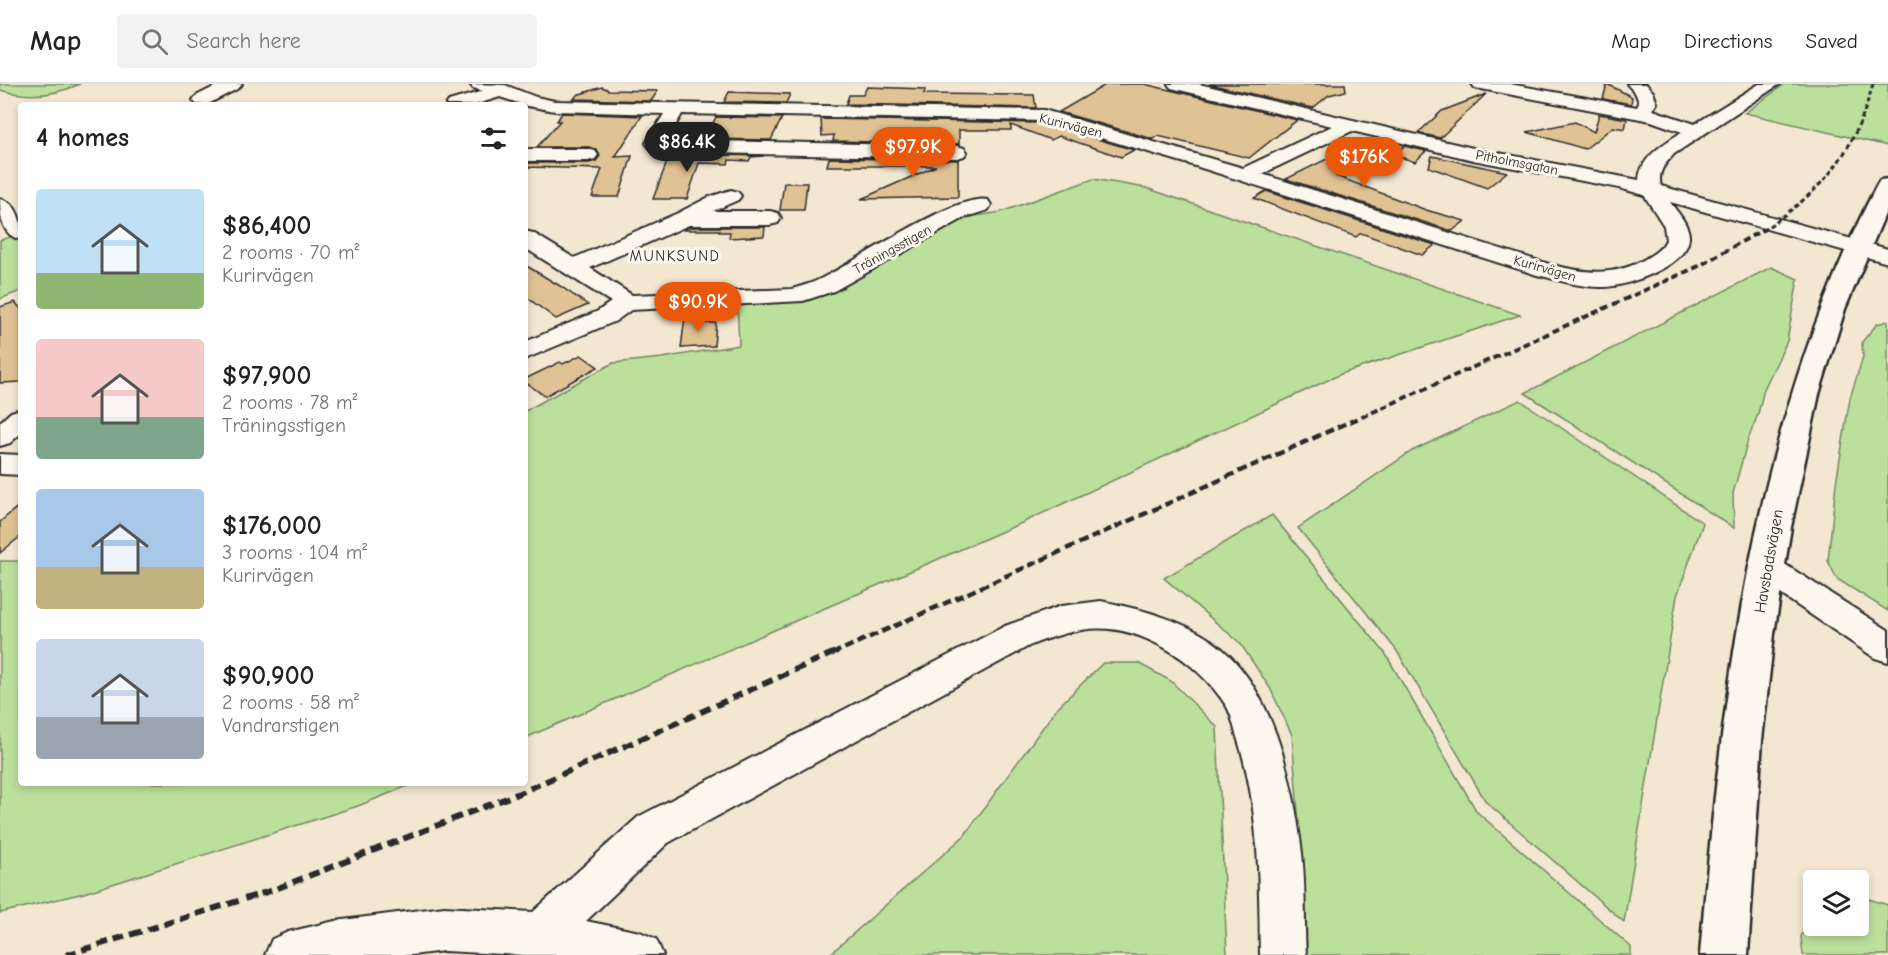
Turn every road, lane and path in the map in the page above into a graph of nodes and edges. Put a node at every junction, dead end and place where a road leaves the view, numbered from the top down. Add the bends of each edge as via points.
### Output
1 (234, 84) edge
2 (479, 84) edge
3 (523, 84) edge
4 (1481, 84) edge
5 (1636, 84) edge
6 (1772, 84) edge
7 (1191, 85) edge
8 (502, 90) junction
9 (202, 100) dead end
10 (464, 102) edge
11 (817, 105) junction
12 (676, 108) junction
13 (1643, 113) junction
14 (1349, 125) junction
15 (1697, 131) junction
16 (957, 152) dead end
17 (528, 155) edge
18 (588, 155) dead end
19 (806, 156) junction
20 (1245, 175) junction
21 (1888, 184) edge
22 (1651, 189) junction
23 (731, 196) dead end
24 (0, 205) edge
25 (980, 205) dead end
26 (686, 218) junction
27 (771, 218) dead end
28 (18, 231) edge
29 (18, 236) edge
30 (528, 240) edge
31 (0, 243) edge
32 (1856, 248) junction
33 (1888, 256) edge
34 (574, 267) junction
35 (626, 303) junction
36 (528, 350) edge
37 (18, 421) edge
38 (0, 437) edge
39 (0, 464) edge
40 (18, 465) edge
41 (1766, 568) junction
42 (1888, 648) edge
43 (541, 934) junction
44 (288, 955) edge
45 (640, 955) edge
46 (1283, 955) edge
47 (1724, 955) edge

1 - 9 street
2 - 8 street, Kurirvägen
3 - 8 street
4 - 13 street
5 - 13 street via 1648,103
6 - 15 street
7 - 14 street, Pitholmsgatan
8 - 10 street
8 - 12 street, Kurirvägen via 543,105
11 - 12 street, Kurirvägen
11 - 19 street
11 - 20 street, Kurirvägen via 1044,116
12 - 19 street via 656,143
13 - 15 street
14 - 20 street
14 - 22 street, Pitholmsgatan
15 - 22 street via 1655,162 1648,176
16 - 19 street
17 - 18 street
20 - 22 street, Kurirvägen via 1545,270 1603,282 1633,275 1672,251 1678,238 1675,226
21 - 32 main road, Havsbadsvägen
22 - 32 street, Pitholmsgatan
23 - 26 street
24 - 28 street
25 - 35 street, Träningsstigen via 958,212 805,294
26 - 27 street
26 - 34 street
29 - 31 street
30 - 34 street
32 - 33 street, Pitholmsgatan
32 - 41 main road, Havsbadsvägen via 1838,288 1809,376 1785,469
34 - 35 street
35 - 36 street via 607,316
37 - 38 street
39 - 40 street
41 - 42 street
41 - 47 main road, Havsbadsvägen via 1748,680 1731,837
43 - 44 street via 444,929 334,943
43 - 45 street
43 - 46 street via 653,830 1017,636 1061,619 1101,614 1141,622 1200,651 1245,703 1265,762 1280,846

